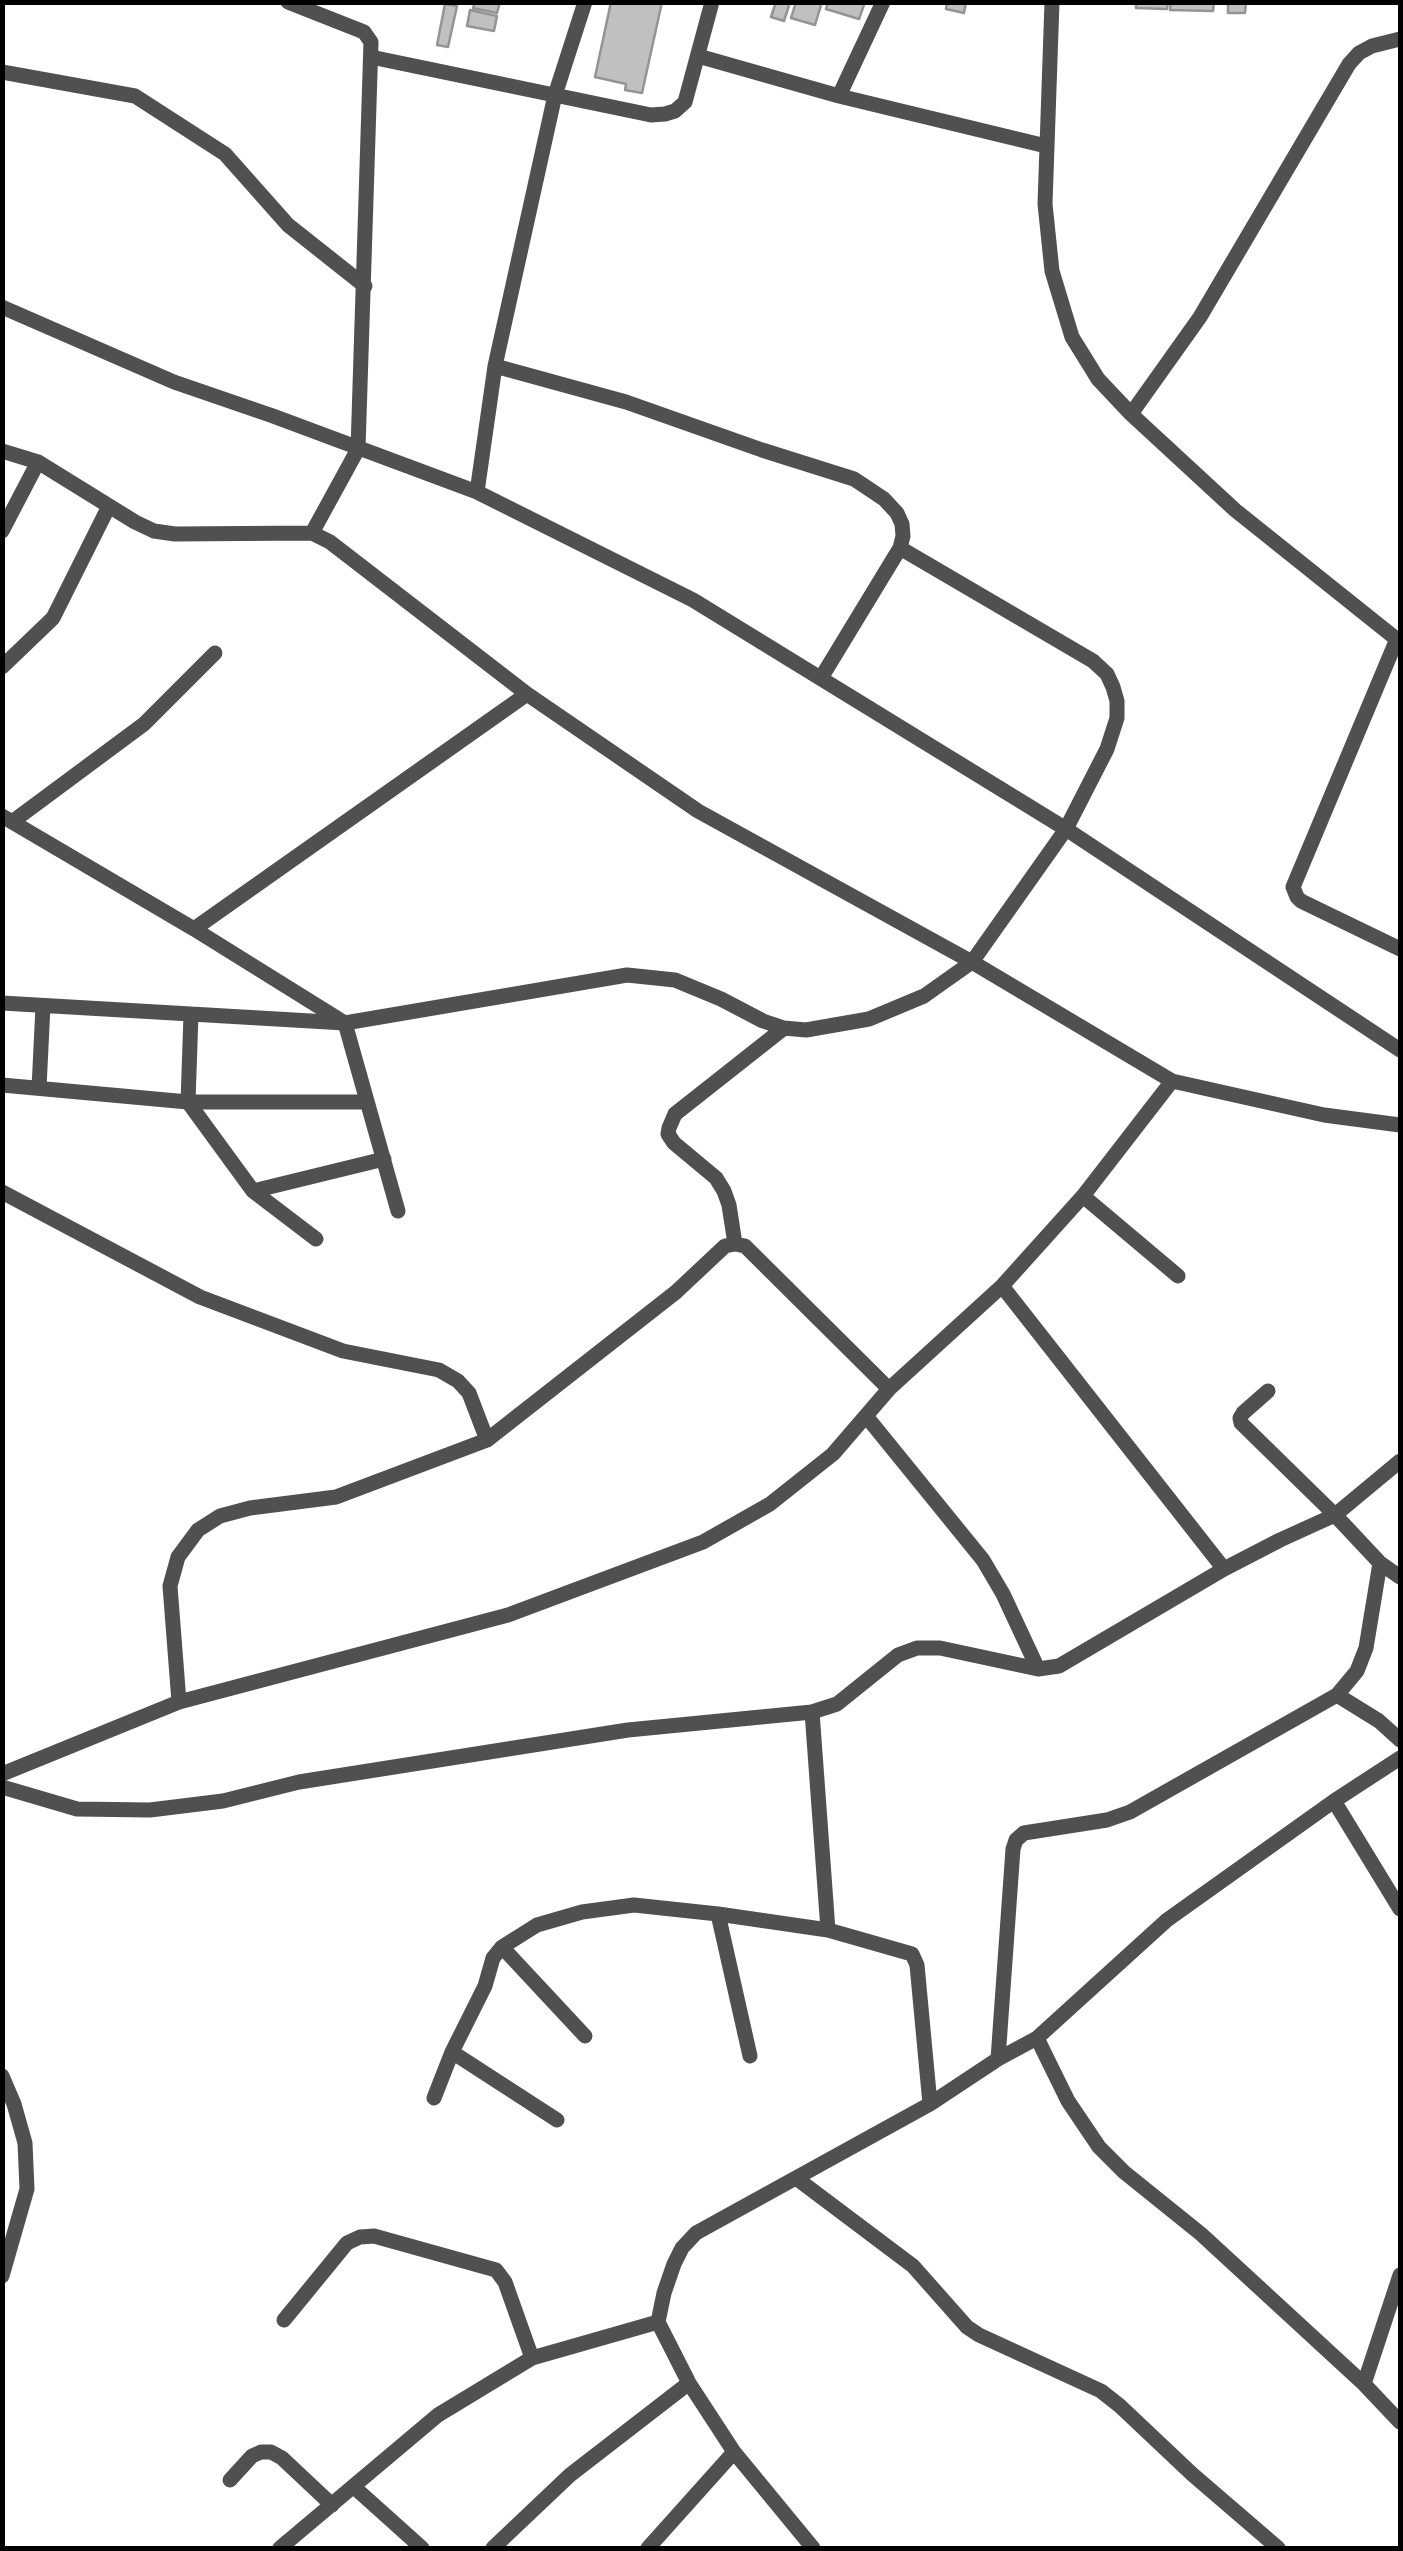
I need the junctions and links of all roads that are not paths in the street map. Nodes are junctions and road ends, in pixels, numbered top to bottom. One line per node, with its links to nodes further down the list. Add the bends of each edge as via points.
1 (288, 2): 8 (street, via 364,32)
2 (585, 2): 10 (street)
3 (712, 2): 7 (street)
4 (883, 2): 11 (street)
5 (1052, 2): 12 (street)
6 (1400, 39): 16 (street, via 1359,52 1349,64 1200,317)
7 (698, 56): 10 (street, via 685,102 665,114); 11 (street)
8 (371, 57): 10 (street); 13 (street)
9 (2, 72): 13 (street, via 135,96 224,154 288,226)
10 (554, 95): 15 (street)
11 (839, 96): 12 (street)
12 (1046, 146): 16 (street, via 1052,271 1072,337)
13 (365, 286): 17 (street)
14 (2, 307): 17 (street, via 174,382)
15 (495, 366): 20 (street); 24 (street, via 854,479 897,513)
16 (1131, 414): 25 (street, via 1235,510)
17 (358, 448): 20 (street); 23 (street)
18 (2, 451): 19 (street)
19 (38, 462): 21 (street); 22 (street)
20 (477, 492): 28 (street, via 692,600)
21 (108, 506): 23 (street, via 154,531 175,534); 27 (street, via 53,618)
22 (2, 530)
23 (312, 533): 29 (street)
24 (900, 548): 28 (street); 31 (street, via 1106,674 1117,718)
25 (1399, 640): 33 (street, via 1293,888 1301,901)
26 (215, 654): 30 (street, via 144,724)
27 (2, 667)
28 (821, 678): 31 (street)
29 (527, 694): 32 (street); 34 (street, via 698,811)
30 (7, 819): 32 (street)
31 (1066, 829): 34 (street); 40 (street)
32 (194, 929): 38 (street)
33 (1400, 949)
34 (972, 962): 39 (street, via 924,996 869,1019); 41 (street)
35 (2, 1004): 36 (street)
36 (43, 1006): 37 (street); 43 (street)
37 (191, 1014): 38 (street); 44 (street)
38 (345, 1023): 39 (street, via 628,975 676,980); 45 (street)
39 (784, 1028): 53 (street, via 676,1114 668,1128 674,1143 724,1191)
40 (1400, 1050)
41 (1172, 1081): 46 (street); 50 (street)
42 (2, 1085): 43 (street)
43 (38, 1088): 44 (street)
44 (188, 1102): 45 (street); 48 (street)
45 (367, 1102): 47 (street)
46 (1400, 1125)
47 (384, 1160): 48 (street); 51 (street)
48 (253, 1191): 52 (street)
49 (2, 1192): 59 (street, via 200,1297 343,1351 458,1380 470,1392)
50 (1083, 1196): 54 (street); 55 (street)
51 (398, 1211)
52 (316, 1240)
53 (734, 1244): 56 (street, via 745,1246); 59 (street)
54 (1178, 1276)
55 (1002, 1286): 56 (street); 63 (street)
56 (889, 1389): 58 (street)
57 (1268, 1390): 61 (street, via 1241,1423)
58 (866, 1416): 65 (street, via 983,1560); 67 (street, via 833,1454 770,1504 703,1542 508,1614)
59 (488, 1440): 67 (street, via 336,1496 250,1508 198,1530 178,1558 170,1586)
60 (1400, 1461): 61 (street)
61 (1335, 1515): 62 (street); 63 (street)
62 (1380, 1563): 64 (street); 66 (street, via 1366,1648)
63 (1224, 1569): 65 (street, via 1059,1666)
64 (1400, 1577)
65 (1038, 1669): 68 (street, via 917,1648 898,1654 837,1704)
66 (1337, 1695): 69 (street); 82 (street, via 1130,1812 1016,1840)
67 (179, 1702): 71 (street)
68 (812, 1712): 72 (street, via 628,1730 150,1810 77,1809); 76 (street)
69 (1400, 1740)
70 (1400, 1758): 73 (street)
71 (2, 1774)
72 (2, 1787)
73 (1334, 1801): 74 (street); 79 (street, via 1167,1920)
74 (1400, 1909)
75 (718, 1914): 76 (street); 77 (street, via 634,1905 582,1912 538,1925); 81 (street)
76 (828, 1930): 85 (street, via 916,1959)
77 (502, 1948): 78 (street); 80 (street)
78 (585, 2036)
79 (1037, 2038): 82 (street); 94 (street, via 1100,2147)
80 (452, 2052): 84 (street); 86 (street)
81 (750, 2056)
82 (998, 2058): 85 (street)
83 (2, 2076): 89 (street, via 26,2143 27,2190)
84 (434, 2098)
85 (930, 2104): 87 (street)
86 (557, 2120)
87 (796, 2178): 91 (street, via 696,2233 674,2264); 105 (street, via 913,2266 979,2335 1101,2391)
88 (1400, 2275): 94 (street)
89 (2, 2276)
90 (284, 2320): 92 (street, via 346,2243 374,2236 496,2270)
91 (658, 2322): 92 (street); 93 (street)
92 (532, 2358): 98 (street, via 438,2415)
93 (689, 2383): 96 (street); 102 (street, via 570,2475)
94 (1364, 2384): 95 (street)
95 (1400, 2422)
96 (734, 2452): 103 (street); 104 (street)
97 (230, 2480): 99 (street, via 252,2456 270,2452)
98 (354, 2487): 99 (street); 101 (street)
99 (332, 2505): 100 (street)
100 (284, 2548)
101 (422, 2548)
102 (494, 2548)
103 (648, 2548)
104 (813, 2548)
105 (1278, 2548)

